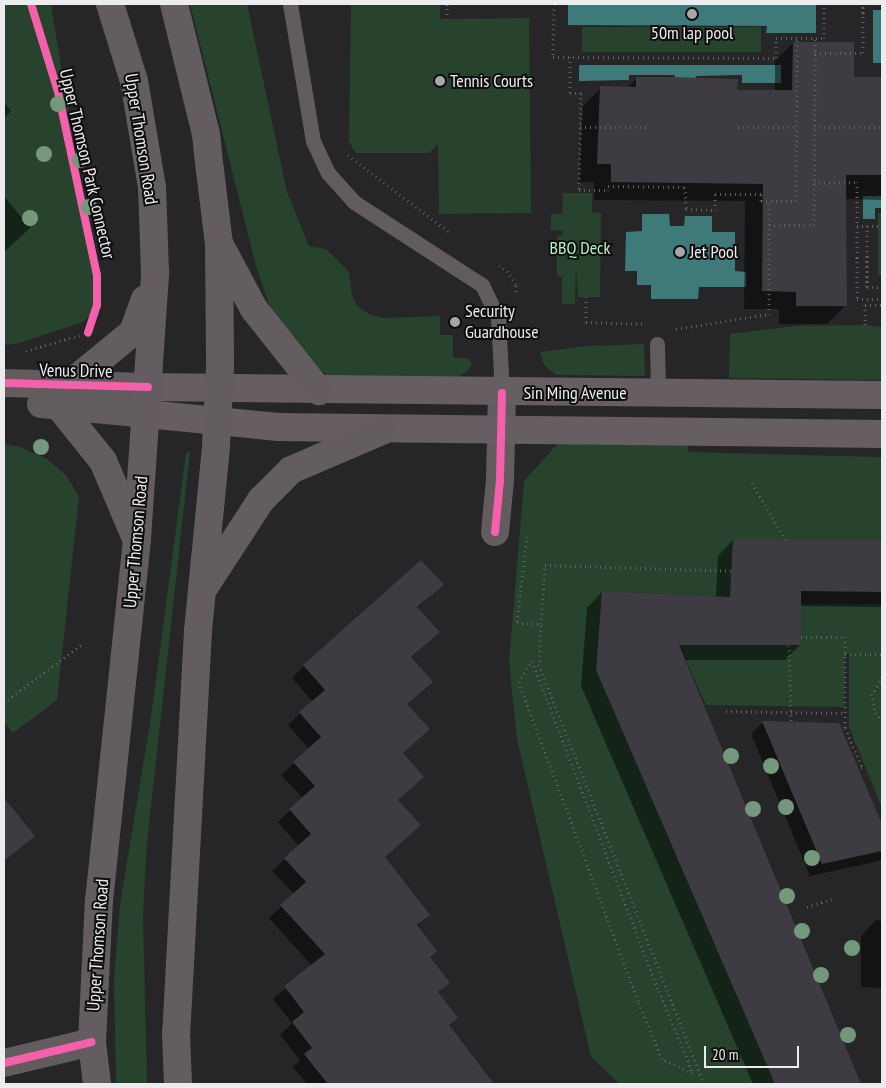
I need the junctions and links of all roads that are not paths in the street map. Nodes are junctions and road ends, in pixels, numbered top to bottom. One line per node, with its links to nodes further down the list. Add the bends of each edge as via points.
1 (110, 4): 5 (main road, Upper Thomson Road, via 138,100 152,187)
2 (174, 4): 4 (main road, via 206,134)
3 (290, 4): 11 (lane, via 313,141 328,174 354,202 482,285 498,318)
4 (219, 244): 9 (main road); 10 (main road, via 254,309)
5 (155, 272): 8 (main road, Upper Thomson Road); 14 (main road, via 133,332)
6 (657, 344): 12 (lane)
7 (4, 383): 14 (street, Venus Drive)
8 (148, 387): 9 (main road, Sin Ming Avenue); 14 (street, Venus Drive); 16 (main road, Upper Thomson Road)
9 (220, 387): 10 (main road, Sin Ming Avenue); 17 (main road)
10 (319, 391): 11 (main road, Sin Ming Avenue)
11 (502, 393): 12 (main road, Sin Ming Avenue); 18 (street)
12 (658, 393): 13 (main road, Sin Ming Avenue)
13 (882, 395)
14 (62, 396): 15 (street, Venus Drive); 16 (street, Venus Drive); 22 (main road, via 103,461)
15 (4, 401)
16 (146, 414): 17 (main road, Venus Drive); 22 (main road, Upper Thomson Road)
17 (217, 419): 19 (main road, Sin Ming Avenue, via 278,427); 23 (main road)
18 (501, 429): 19 (main road, Sin Ming Avenue); 20 (main road, Sin Ming Avenue); 21 (street)
19 (384, 430): 23 (main road, via 291,470 261,500)
20 (882, 434)
21 (495, 532)
22 (137, 539): 24 (main road, Upper Thomson Road, via 99,901)
23 (201, 592): 27 (main road, via 176,1032)
24 (92, 1042): 25 (street); 26 (main road, Upper Thomson Road)
25 (4, 1063)
26 (97, 1084)
27 (178, 1084)

